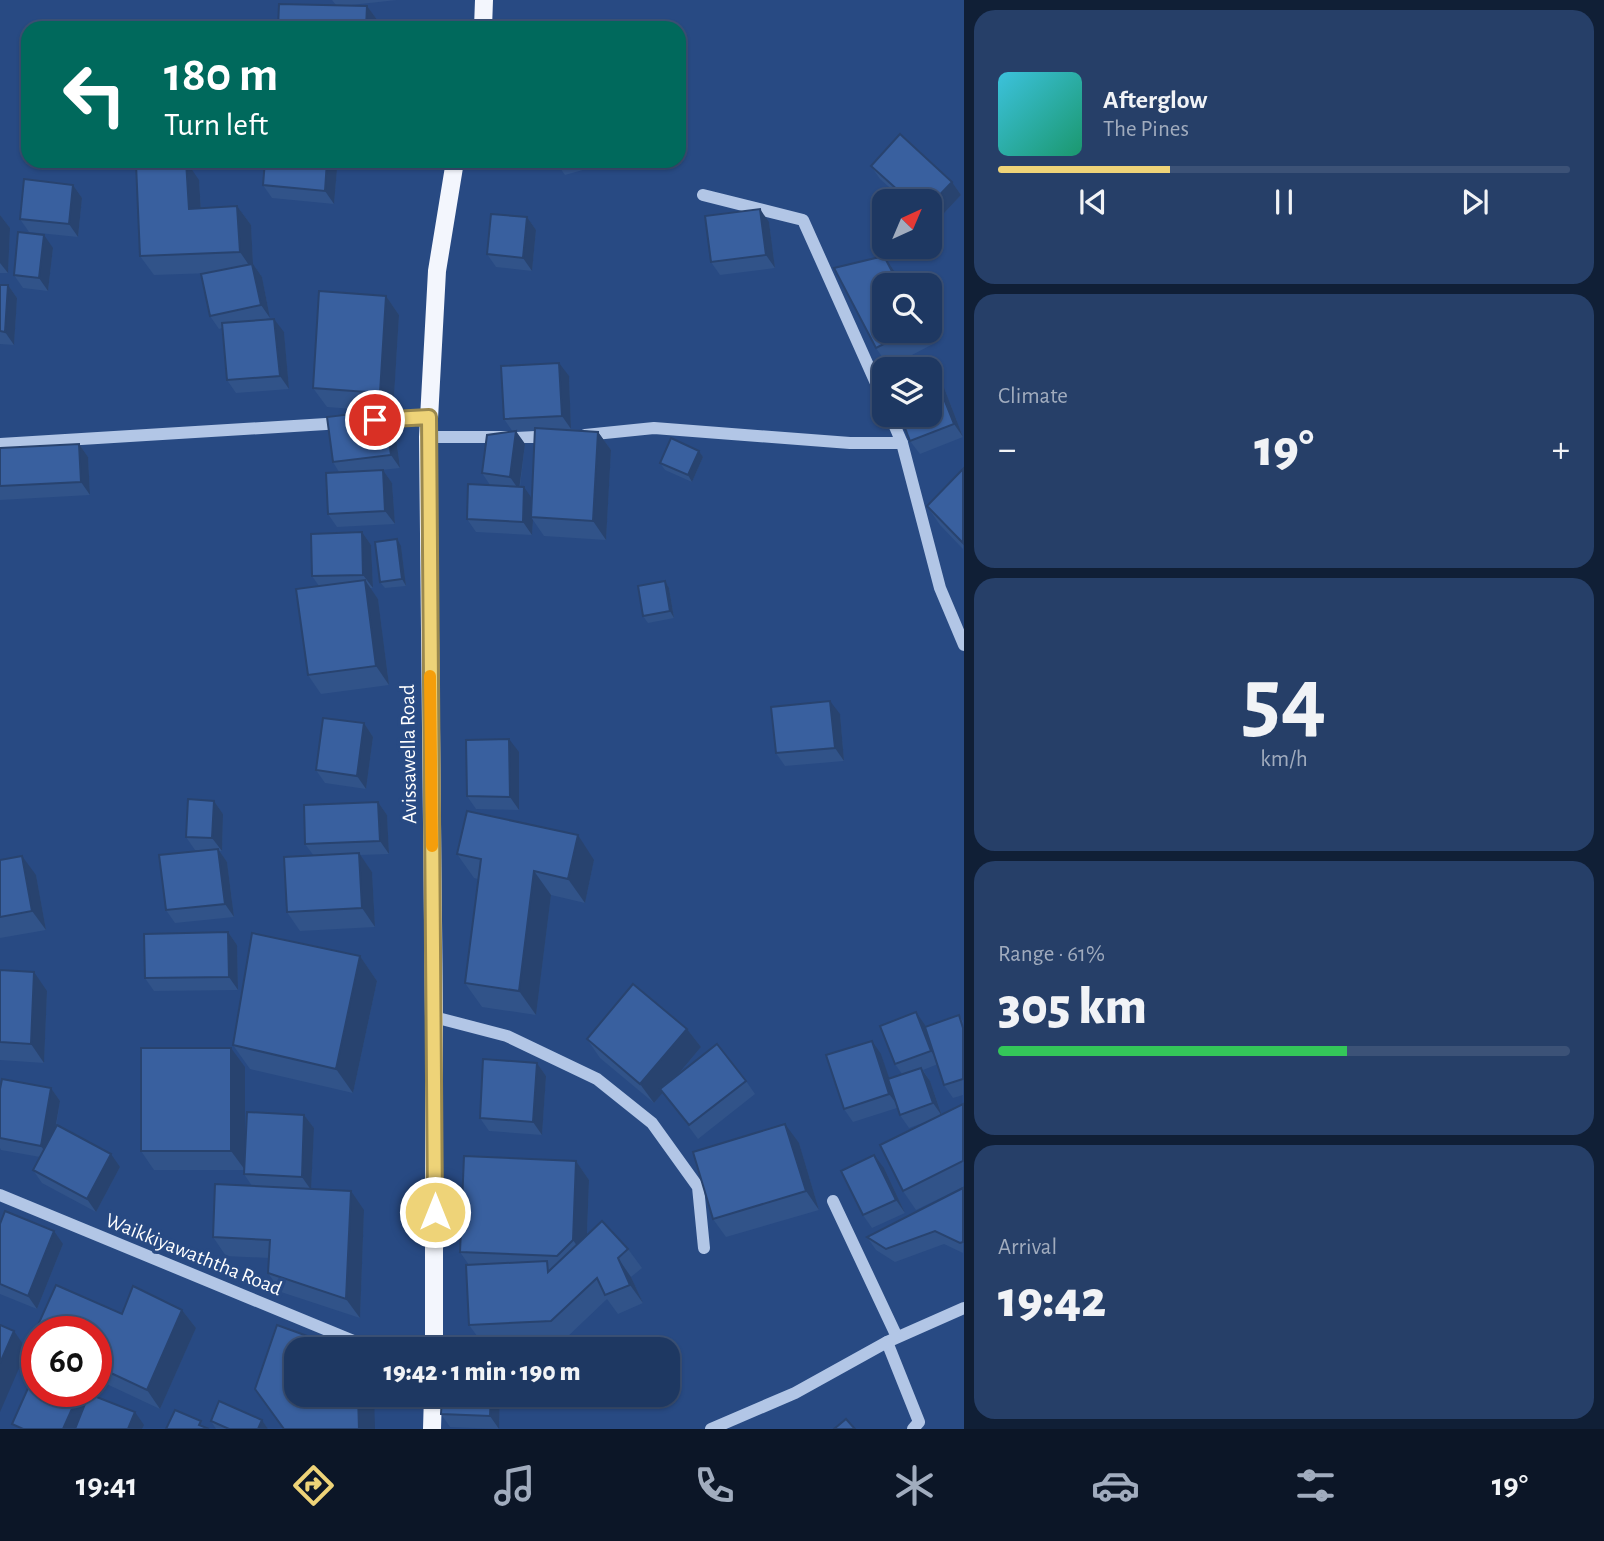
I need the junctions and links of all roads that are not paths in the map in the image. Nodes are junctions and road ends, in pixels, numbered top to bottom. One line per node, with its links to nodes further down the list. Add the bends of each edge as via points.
1 (484, 0): 2 (main road)
2 (483, 21)
3 (454, 168): 6 (main road, Avissawella Road, via 437,271)
4 (703, 195): 5 (street, via 803,220)
5 (872, 374)
6 (429, 417): 8 (main road, Avissawella Road); 10 (street)
7 (895, 427): 9 (street)
8 (428, 437): 9 (street, via 531,439 654,428); 12 (main road, Avissawella Road)
9 (902, 443): 11 (street, via 940,588)
10 (0, 444)
11 (964, 645)
12 (434, 1017): 15 (street, via 507,1036 585,1073 652,1123 698,1187); 18 (main road, Avissawella Road)
13 (0, 1195): 17 (street, Waikkiyawaththa Road)
14 (833, 1201): 19 (street)
15 (704, 1248)
16 (964, 1308): 19 (street)
17 (344, 1337)
18 (434, 1337)
19 (892, 1339): 22 (street, via 795,1393); 23 (street, via 919,1422)
20 (433, 1407): 21 (main road)
21 (432, 1429)
22 (712, 1429)
23 (913, 1429)

